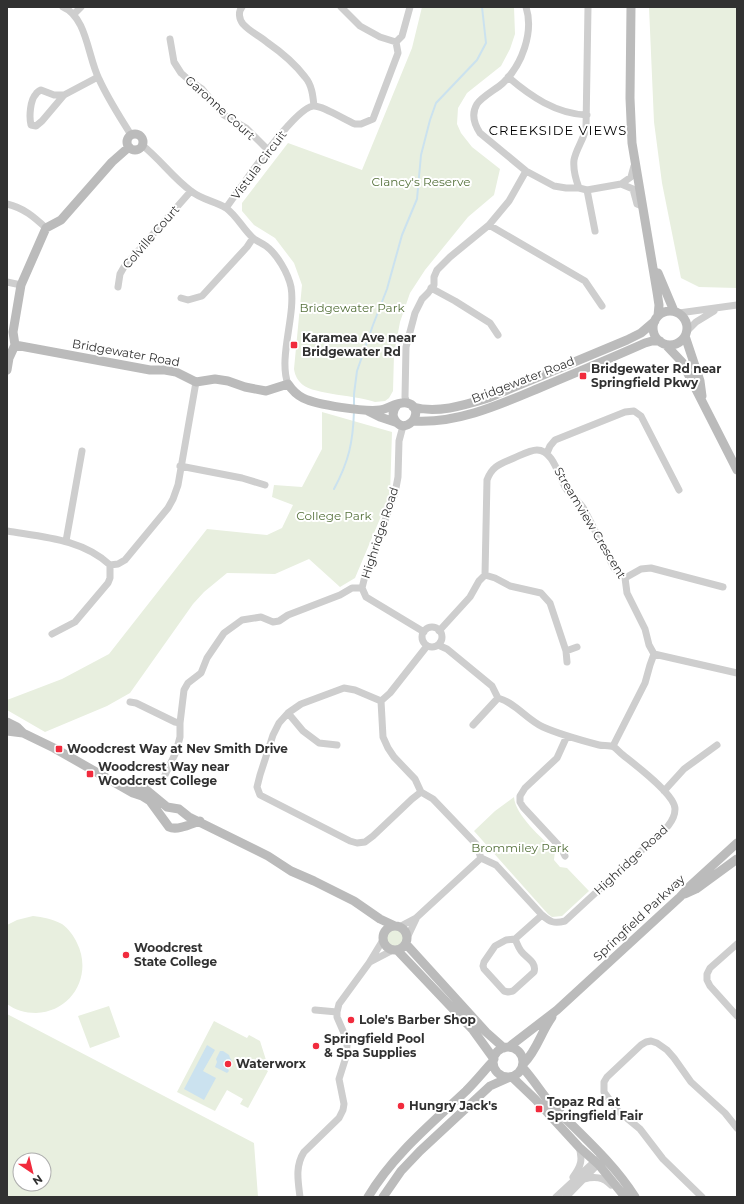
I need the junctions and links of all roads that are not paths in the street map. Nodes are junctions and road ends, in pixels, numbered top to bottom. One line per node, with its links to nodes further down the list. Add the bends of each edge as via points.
1 (62, 7): 9 (street)
2 (81, 7): 9 (street)
3 (242, 7): 15 (street, via 239,17 243,24 268,42 306,77 312,90)
4 (341, 7): 11 (street, via 360,26)
5 (410, 7): 11 (street, via 402,36)
6 (526, 7): 12 (street, via 529,22 524,47)
7 (588, 7): 16 (street)
8 (631, 7): 21 (street, via 630,98)
9 (74, 14): 13 (street, via 85,37)
10 (170, 39): 20 (street, Garonne Court, via 174,62 180,73 202,89 224,115 246,128)
11 (396, 42): 15 (street, via 398,53 373,119 355,124)
12 (508, 77): 16 (street, via 546,105); 22 (street, via 478,103 474,120 480,133)
13 (98, 78): 14 (street); 17 (street)
14 (64, 95): 14 (street, via 42,121 36,126 31,125 32,101 35,94 41,90)
15 (314, 106): 20 (street, Vistula Circuit, via 308,108 286,128)
16 (586, 115): 24 (street, via 585,134 574,160)
17 (131, 136): 18 (street, via 140,137); 19 (street, via 127,142)
18 (142, 145): 19 (street, via 136,150); 26 (street)
19 (129, 148): 31 (street, via 112,162 61,220)
20 (268, 150): 29 (street, Vistula Circuit)
21 (635, 163): 23 (street, via 631,177); 28 (street)
22 (526, 171): 24 (street, via 554,186); 30 (street, via 509,201)
23 (621, 184): 25 (street); 28 (street, via 633,189 637,204)
24 (579, 188): 25 (street)
25 (587, 190): 32 (street)
26 (191, 191): 29 (street); 37 (street, Colville Court, via 124,267)
27 (7, 204): 31 (street, via 21,208)
28 (642, 206): 34 (street)
29 (226, 208): 33 (street)
30 (489, 225): 38 (street, via 437,270); 41 (street, via 585,281)
31 (46, 228): 36 (street)
32 (595, 231)
33 (253, 238): 39 (street, via 202,296 188,300); 51 (street, via 267,246 277,258 291,286 285,371)
34 (649, 247): 43 (street); 44 (street, via 658,292)
35 (7, 282): 36 (street)
36 (21, 285): 48 (street, via 13,332)
37 (118, 287)
38 (431, 288): 46 (street, via 490,323); 52 (street, via 415,313 406,347)
39 (181, 298)
40 (737, 305): 42 (street)
41 (602, 306)
42 (718, 309): 43 (street); 45 (street, via 696,322)
43 (676, 312): 44 (street, via 667,311); 45 (street, via 686,321)
44 (656, 318): 47 (street, via 653,330); 52 (street, Bridgewater Road, via 641,334 488,398 442,408 422,409)
45 (686, 334): 47 (street, via 676,344); 54 (street)
46 (498, 335)
47 (662, 342): 54 (street, via 682,362); 55 (street, Bridgewater Road, via 645,343 504,403 442,420)
48 (15, 345): 49 (street); 50 (street, Bridgewater Road, via 150,370 176,372)
49 (7, 370)
50 (196, 382): 51 (street, via 215,379 266,391); 59 (street)
51 (288, 384): 53 (street, Bridgewater Road, via 303,398)
52 (405, 403): 53 (street, Bridgewater Road); 55 (street, via 416,414); 56 (street, via 393,411 393,418)
53 (367, 411): 56 (street, Bridgewater Road)
54 (708, 414): 60 (street)
55 (413, 421): 56 (street, via 410,424)
56 (399, 424): 69 (street, Highridge Road, via 398,477 395,493 364,576)
57 (82, 451): 64 (street)
58 (547, 453): 62 (street, via 555,440 625,412 634,411 641,416); 66 (street, via 532,451 498,464 490,472 487,480); 67 (street, Streamview Crescent, via 567,490 584,508 614,568)
59 (180, 466): 61 (street); 65 (street, via 174,499 168,508 125,560)
60 (737, 470)
61 (265, 485)
62 (678, 490)
63 (7, 531): 64 (street)
64 (66, 541): 65 (street, via 89,550)
65 (110, 565): 72 (street, via 108,583 81,616)
66 (485, 575): 70 (street, via 470,597); 76 (street, via 510,586 541,593 546,597)
67 (625, 578): 68 (street, via 641,569 651,568); 77 (street, Streamview Crescent, via 627,593)
68 (723, 587)
69 (362, 588): 71 (street, Highridge Road, via 366,597); 85 (street, via 352,588 279,621 273,622 261,616 242,620 230,628 207,658 201,673 188,683 184,690)
70 (439, 630): 71 (street, via 431,628); 73 (street, via 442,638)
71 (424, 632): 74 (street, via 422,639)
72 (52, 634)
73 (438, 645): 74 (street); 80 (street, via 447,649 492,686)
74 (427, 646): 81 (street)
75 (578, 647): 76 (street)
76 (566, 651): 78 (street)
77 (654, 654): 79 (street); 92 (street, via 645,683)
78 (567, 662)
79 (737, 673)
80 (498, 698): 86 (street); 89 (street, via 514,704 537,724)
81 (381, 701): 83 (street, via 356,690 344,688 301,704); 96 (street, via 383,737 394,757 415,779)
82 (130, 702): 85 (street)
83 (288, 713): 91 (street, via 303,731 319,743); 96 (street, via 273,735 260,775 260,795 357,843 365,842 373,836)
84 (7, 722): 88 (street)
85 (180, 723): 93 (street, via 176,752)
86 (473, 725)
87 (7, 731): 88 (street)
88 (23, 733): 94 (street)
89 (567, 736): 92 (street, via 601,746); 103 (street, via 557,758 524,788 520,796 523,807 561,848)
90 (717, 745): 95 (street, via 684,769)
91 (337, 746)
92 (613, 746): 95 (street, Highridge Road)
93 (165, 775)
94 (122, 786): 97 (street, via 135,785 144,788 163,805); 100 (street, via 150,801)
95 (664, 791): 108 (street, Highridge Road, via 675,808 674,818 668,826 565,921 556,924)
96 (421, 792): 104 (street, via 433,799 476,844)
97 (172, 809): 98 (street, via 179,809); 100 (street, via 165,815)
98 (184, 814): 99 (street); 101 (street, via 185,820)
99 (200, 822): 101 (street); 107 (street)
100 (165, 823): 101 (street, via 172,829)
101 (180, 827)
102 (737, 843): 106 (street, Springfield Parkway)
103 (565, 856)
104 (481, 858): 108 (street, Highridge Road, via 496,865); 109 (street)
105 (737, 859): 106 (street, via 696,889)
106 (680, 897): 118 (street, Springfield Parkway)
107 (366, 909): 110 (street, via 385,922); 111 (street)
108 (542, 915): 112 (street)
109 (416, 918): 110 (street); 113 (street)
110 (397, 926): 111 (street, via 387,929); 113 (street, via 405,931)
111 (383, 938): 115 (street, via 386,947); 116 (street)
112 (516, 939): 112 (street, via 506,940 495,946 483,966 504,991 508,992 534,972 535,968 521,951)
113 (406, 941): 115 (street, via 402,948); 121 (street, via 486,1032)
114 (737, 944): 120 (street, via 710,968 707,974 710,986)
115 (395, 950): 116 (street); 122 (street, via 473,1030)
116 (369, 963): 119 (street, via 339,1004)
117 (315, 1010): 119 (street)
118 (557, 1010): 121 (street, Springfield Parkway); 123 (street, Springfield Parkway)
119 (337, 1012): 131 (street, via 347,1040 345,1060 339,1079 343,1110 339,1118 300,1158)
120 (737, 1016)
121 (507, 1048): 122 (street, via 496,1054); 123 (street, via 514,1048 521,1054)
122 (493, 1060): 124 (street, via 496,1072 503,1077); 132 (street, via 471,1086 403,1150)
123 (523, 1065): 124 (street, via 517,1075); 127 (street, via 549,1102)
124 (510, 1077): 126 (street, via 535,1099); 133 (street, via 490,1086 420,1151 401,1171)
125 (737, 1128): 137 (street, via 721,1109 691,1082 674,1058 657,1043 646,1042 641,1045 604,1082 604,1092 617,1110 640,1129 663,1159)
126 (579, 1147): 127 (street); 129 (street, via 582,1158)
127 (599, 1161): 128 (street); 129 (street); 135 (street); 136 (street, via 620,1175)
128 (583, 1180): 130 (street); 135 (street, via 594,1177 605,1180)
129 (568, 1186): 134 (street)
130 (567, 1196)
131 (300, 1197)
132 (368, 1197)
133 (383, 1197)
134 (556, 1197)
135 (625, 1197)
136 (635, 1197)
137 (702, 1197)

